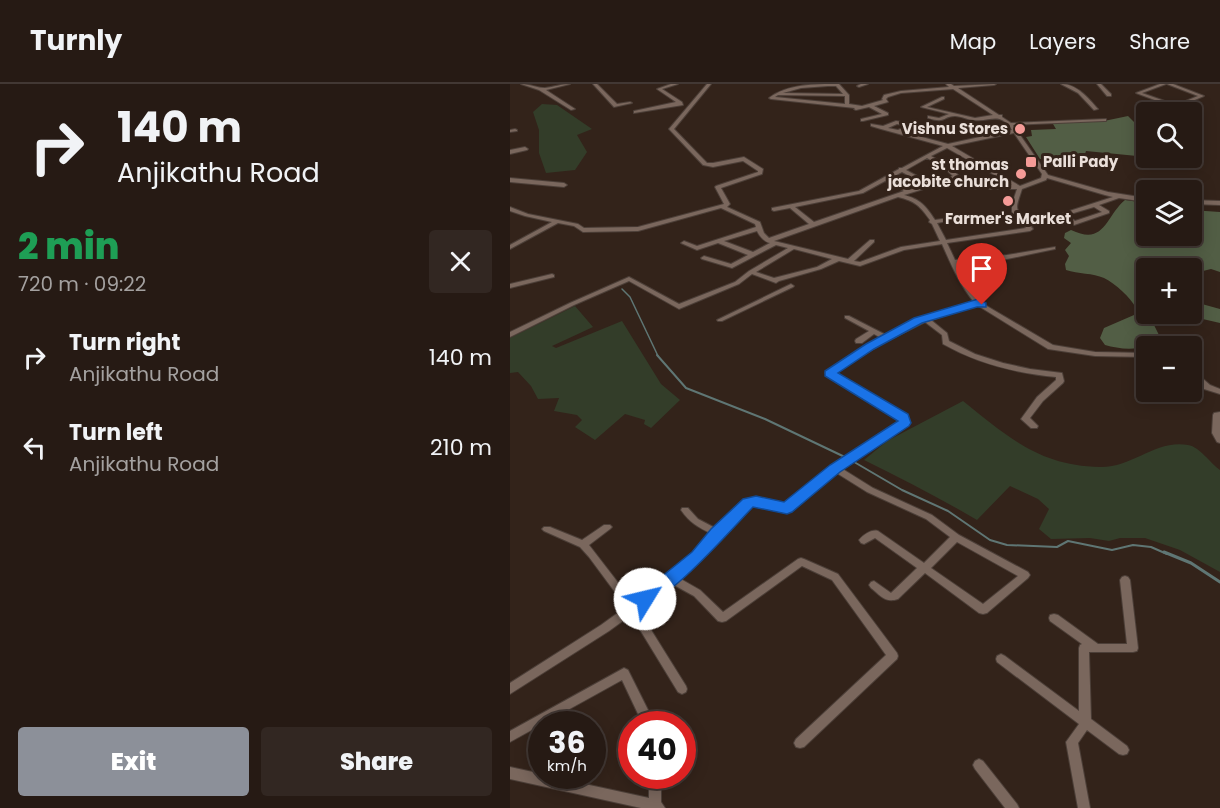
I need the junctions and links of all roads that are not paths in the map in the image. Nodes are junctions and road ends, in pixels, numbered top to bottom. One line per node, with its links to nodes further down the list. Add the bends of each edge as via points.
1 (523, 84): 18 (street)
2 (568, 84): 18 (street)
3 (595, 84): 24 (street, via 616,106)
4 (676, 84): 25 (street, via 659,89)
5 (709, 84): 29 (street)
6 (866, 84): 16 (street)
7 (900, 84): 19 (street)
8 (994, 84): 15 (street)
9 (1063, 84): 31 (street, via 1080,92)
10 (1099, 84): 21 (street)
11 (1164, 84): 17 (street, via 1138,93 1176,107 1202,96)
12 (1169, 84): 17 (street)
13 (836, 85): 20 (street, via 798,85); 22 (street)
14 (951, 85): 15 (street); 19 (street); 35 (street)
15 (987, 85)
16 (859, 86)
17 (1184, 86)
18 (542, 90): 30 (street)
19 (911, 91): 26 (street, via 886,96 886,101)
20 (775, 94): 22 (street); 27 (street, via 771,99)
21 (1109, 94)
22 (847, 95): 27 (street)
23 (942, 98): 34 (street, via 922,107)
24 (630, 103)
25 (680, 103): 29 (street); 33 (street)
26 (869, 105): 28 (street); 38 (street, via 886,114)
27 (847, 106): 28 (street)
28 (861, 107): 32 (street)
29 (690, 108): 66 (street, via 671,129 705,164 744,159 761,172 718,187 727,204)
30 (573, 109)
31 (1096, 109)
32 (853, 110)
33 (636, 112)
34 (952, 115): 36 (street, via 939,120); 37 (street)
35 (1000, 116): 37 (street); 40 (street)
36 (930, 117)
37 (962, 117): 42 (street)
38 (863, 120)
39 (1104, 120): 40 (street)
40 (1010, 124): 44 (street)
41 (873, 125): 43 (street)
42 (940, 125)
43 (883, 128): 45 (street); 45 (street, via 898,122 912,125)
44 (1016, 131): 46 (street); 51 (street)
45 (899, 132): 46 (street)
46 (946, 146): 49 (street); 57 (street)
47 (525, 149): 48 (street)
48 (510, 152)
49 (926, 156): 50 (street); 52 (street)
50 (901, 169): 53 (street); 55 (street)
51 (1046, 176): 57 (street); 60 (street)
52 (957, 177): 55 (street); 57 (street, via 976,187)
53 (885, 178): 58 (street); 65 (street, via 861,192)
54 (510, 180): 56 (street)
55 (928, 184): 58 (street)
56 (564, 185)
57 (1020, 188): 74 (street, via 1012,208)
58 (907, 191): 59 (street)
59 (898, 195): 72 (street, via 917,201); 73 (street)
60 (1121, 196): 61 (street); 64 (street)
61 (1136, 198)
62 (1202, 202): 63 (street)
63 (1220, 203)
64 (1095, 205): 69 (street); 69 (street, via 1107,212 1074,222)
65 (791, 206): 68 (street); 73 (street)
66 (723, 207): 71 (street, via 638,229 583,230); 75 (street, via 758,223)
67 (510, 209): 71 (street)
68 (774, 209)
69 (1063, 215): 74 (street)
70 (962, 217): 72 (street)
71 (556, 222): 81 (street)
72 (932, 222): 79 (street)
73 (814, 225): 77 (street)
74 (1028, 226): 79 (street, via 1030,229)
75 (759, 228): 76 (street); 77 (street, via 761,234)
76 (717, 241): 80 (street, via 697,248); 84 (street)
77 (773, 241): 82 (street); 84 (street)
78 (872, 241): 87 (street)
79 (943, 242): 87 (street, via 903,248 860,264); 88 (street)
80 (684, 243)
81 (510, 247)
82 (793, 247): 86 (street); 89 (street)
83 (1053, 248): 88 (street)
84 (751, 254): 85 (street, via 732,266)
85 (704, 258)
86 (839, 258): 87 (street); 91 (street, via 819,268)
87 (851, 260)
88 (952, 262): 93 (street, via 966,291)
89 (751, 272): 91 (street); 98 (street, via 737,283 679,308 629,279)
90 (552, 276): 92 (street)
91 (774, 280): 96 (street, via 792,286)
92 (510, 286)
93 (978, 303): 95 (street); 101 (street, via 1051,347)
94 (847, 316): 97 (street)
95 (924, 318): 99 (street); 105 (street, via 945,334 946,342 964,351 1022,371 1059,375 1060,381 1025,419)
96 (720, 320)
97 (874, 331): 99 (street); 100 (street)
98 (510, 335)
99 (886, 338): 107 (street, via 829,374 905,421)
100 (859, 341)
101 (1136, 355)
102 (1202, 383): 103 (street)
103 (1220, 392)
104 (1220, 415): 106 (street, via 1216,415)
105 (1034, 426)
106 (1220, 440)
107 (835, 468): 111 (street, via 787,508 756,501 748,503); 112 (street, via 870,490 929,517)
108 (685, 510): 111 (street, via 695,521)
109 (607, 527): 114 (street)
110 (547, 530): 114 (street)
111 (717, 533): 116 (street, via 698,557)
112 (956, 537): 115 (street); 115 (street, via 1025,575 982,610)
113 (864, 540): 115 (street, via 875,532)
114 (583, 544): 119 (street)
115 (925, 568): 118 (street, via 892,597)
116 (672, 579): 119 (street); 128 (street, via 697,593 722,618 801,562 835,577 892,656)
117 (1125, 580): 121 (street, via 1132,648)
118 (874, 585)
119 (632, 608): 123 (street); 124 (street)
120 (1054, 618): 121 (street)
121 (1097, 648): 126 (street, via 1084,648)
122 (1001, 659): 126 (street)
123 (510, 689)
124 (681, 689)
125 (643, 711): 127 (street, via 624,673)
126 (1085, 724): 129 (street); 135 (street, via 1072,742)
127 (510, 737)
128 (800, 743)
129 (1123, 750)
130 (979, 765): 134 (street)
131 (510, 774): 133 (street)
132 (656, 789): 133 (street)
133 (657, 807)
134 (1013, 808)
135 (1084, 808)

